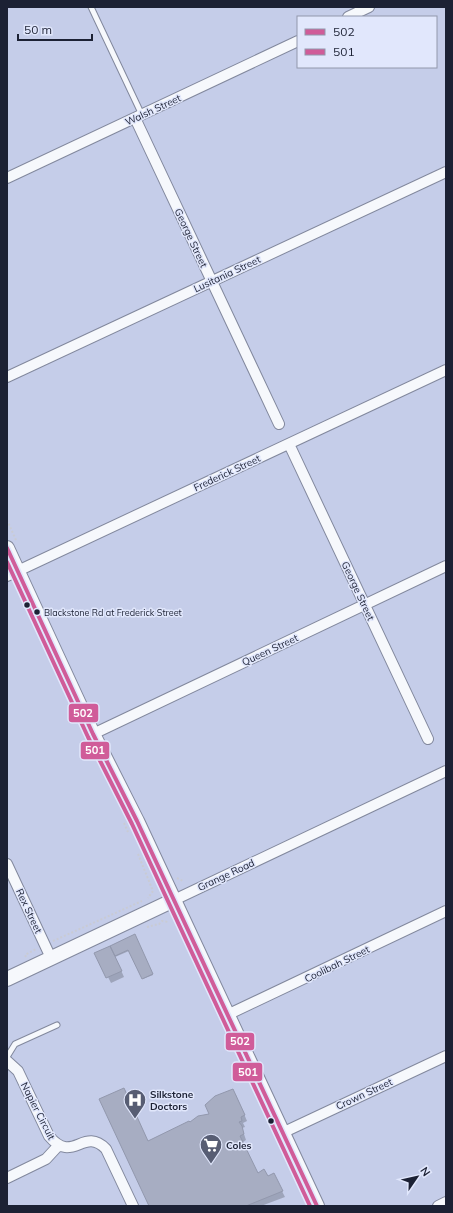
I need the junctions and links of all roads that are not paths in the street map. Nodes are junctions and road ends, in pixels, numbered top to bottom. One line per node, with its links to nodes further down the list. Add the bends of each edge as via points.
1 (91, 7): 5 (lane)
2 (369, 7): 3 (street)
3 (350, 16)
4 (297, 41): 5 (street, Walsh Street)
5 (138, 117): 7 (street, Walsh Street); 8 (street, George Street)
6 (446, 172): 8 (street, Lusitania Street)
7 (7, 178)
8 (212, 281): 10 (street, Lusitania Street); 11 (street, George Street)
9 (446, 370): 12 (street, Frederick Street)
10 (7, 376)
11 (279, 424)
12 (288, 444): 15 (street, Frederick Street); 16 (street, George Street)
13 (7, 548): 15 (main road)
14 (446, 566): 16 (street, Queen Street)
15 (12, 574): 17 (main road)
16 (364, 604): 17 (street, Queen Street); 18 (street, George Street)
17 (93, 734): 21 (main road)
18 (428, 739)
19 (446, 771): 21 (street, Grange Road)
20 (7, 864): 23 (street, Rex Street)
21 (174, 900): 23 (main road, Grange Road); 25 (main road)
22 (446, 911): 25 (street, Coolibah Street)
23 (51, 958): 24 (main road, Grange Road)
24 (7, 979)
25 (227, 1016): 30 (main road)
26 (57, 1025): 28 (lane, via 14,1044)
27 (446, 1056): 30 (street, Crown Street)
28 (7, 1057)
29 (7, 1061): 31 (street, Napier Circuit, via 18,1071 49,1136)
30 (282, 1133): 35 (main road)
31 (58, 1146): 32 (street, via 46,1159); 34 (street, Napier Circuit, via 73,1147 91,1141 102,1145)
32 (7, 1178)
33 (446, 1202): 36 (street)
34 (133, 1206)
35 (317, 1206)
36 (438, 1206)

